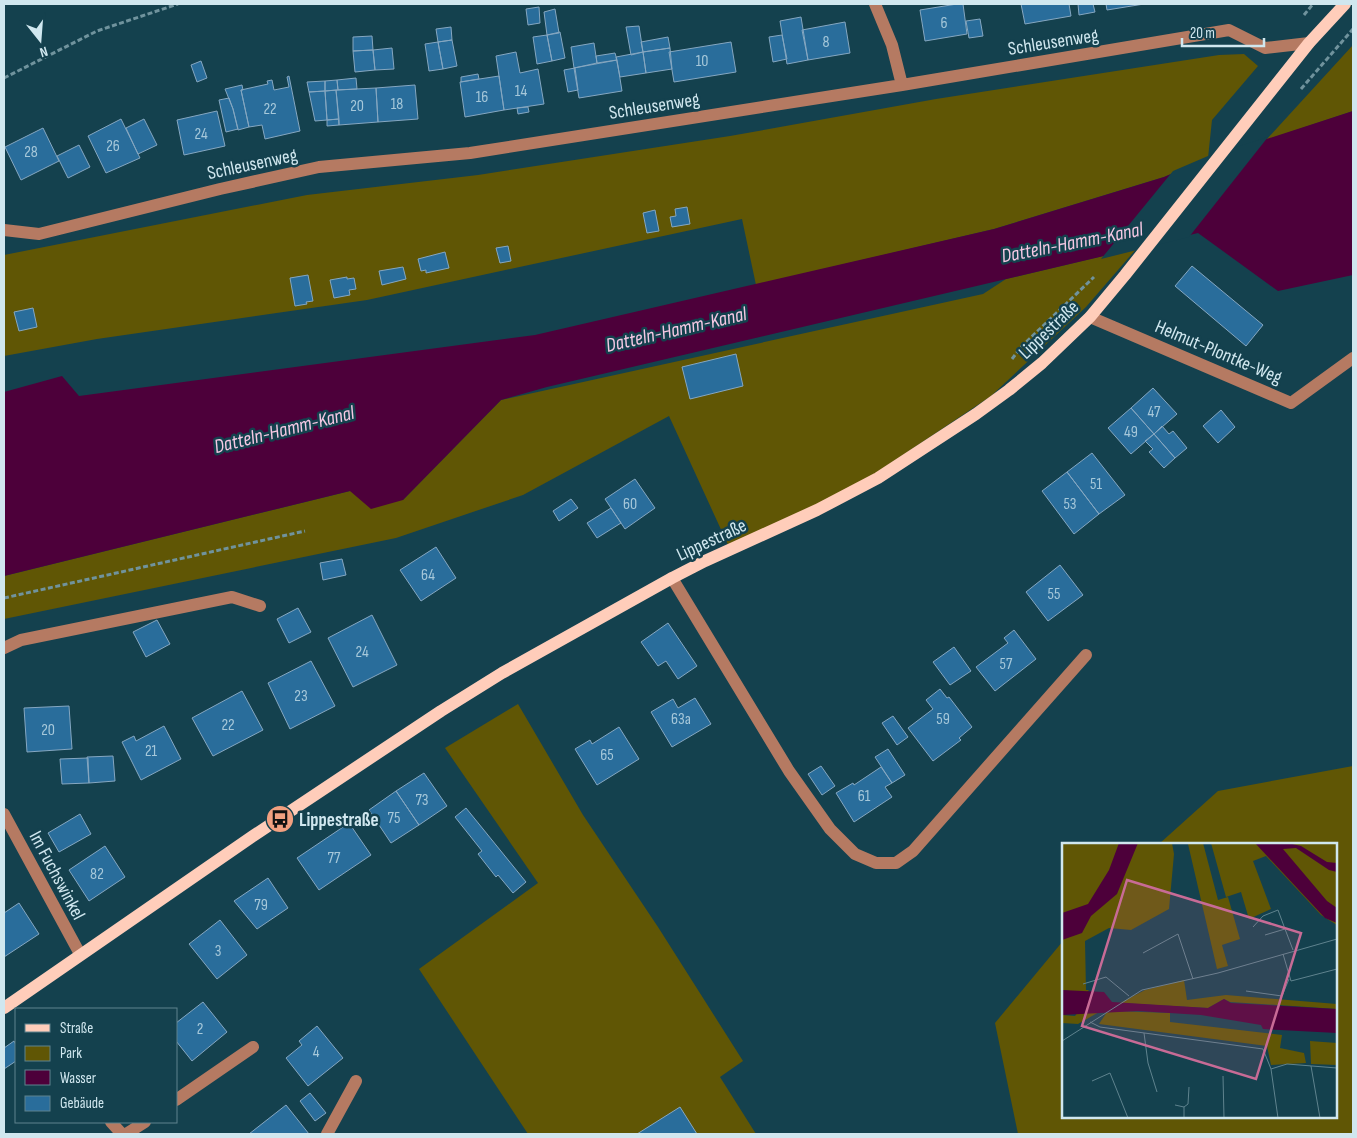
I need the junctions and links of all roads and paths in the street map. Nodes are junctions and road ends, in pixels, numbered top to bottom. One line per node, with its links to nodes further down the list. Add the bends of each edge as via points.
1 (178, 4): 6 (path, via 97,31)
2 (875, 4): 7 (street, via 892,45)
3 (1344, 4): 5 (main road, Lippestraße)
4 (1353, 29): 8 (path)
5 (1309, 42): 7 (street, Schleusenweg, via 1265,48 1229,30); 10 (main road, Lippestraße)
6 (4, 78)
7 (902, 85): 9 (street, Schleusenweg, via 470,153 319,168 39,234)
8 (1296, 96)
9 (4, 230)
10 (1090, 317): 11 (street, Helmut-Plontke-Weg, via 1291,403); 13 (main road, Lippestraße, via 1009,390 878,478)
11 (1353, 358)
12 (305, 531): 14 (path)
13 (672, 578): 17 (street, via 790,771 830,830 856,854 876,863 896,863 913,851); 19 (main road, Lippestraße, via 441,711)
14 (4, 598)
15 (260, 606): 16 (street, via 232,597 21,640)
16 (4, 648)
17 (1086, 655)
18 (4, 814): 19 (street, Im Fuchswinkel)
19 (80, 954): 20 (main road, Lippestraße)
20 (18, 1005): 21 (main road, Lippestraße)
21 (4, 1008)
22 (253, 1047): 24 (street)
23 (356, 1081): 28 (street)
24 (178, 1099)
25 (112, 1123): 27 (street)
26 (143, 1123): 27 (street)
27 (124, 1134)
28 (328, 1134)

